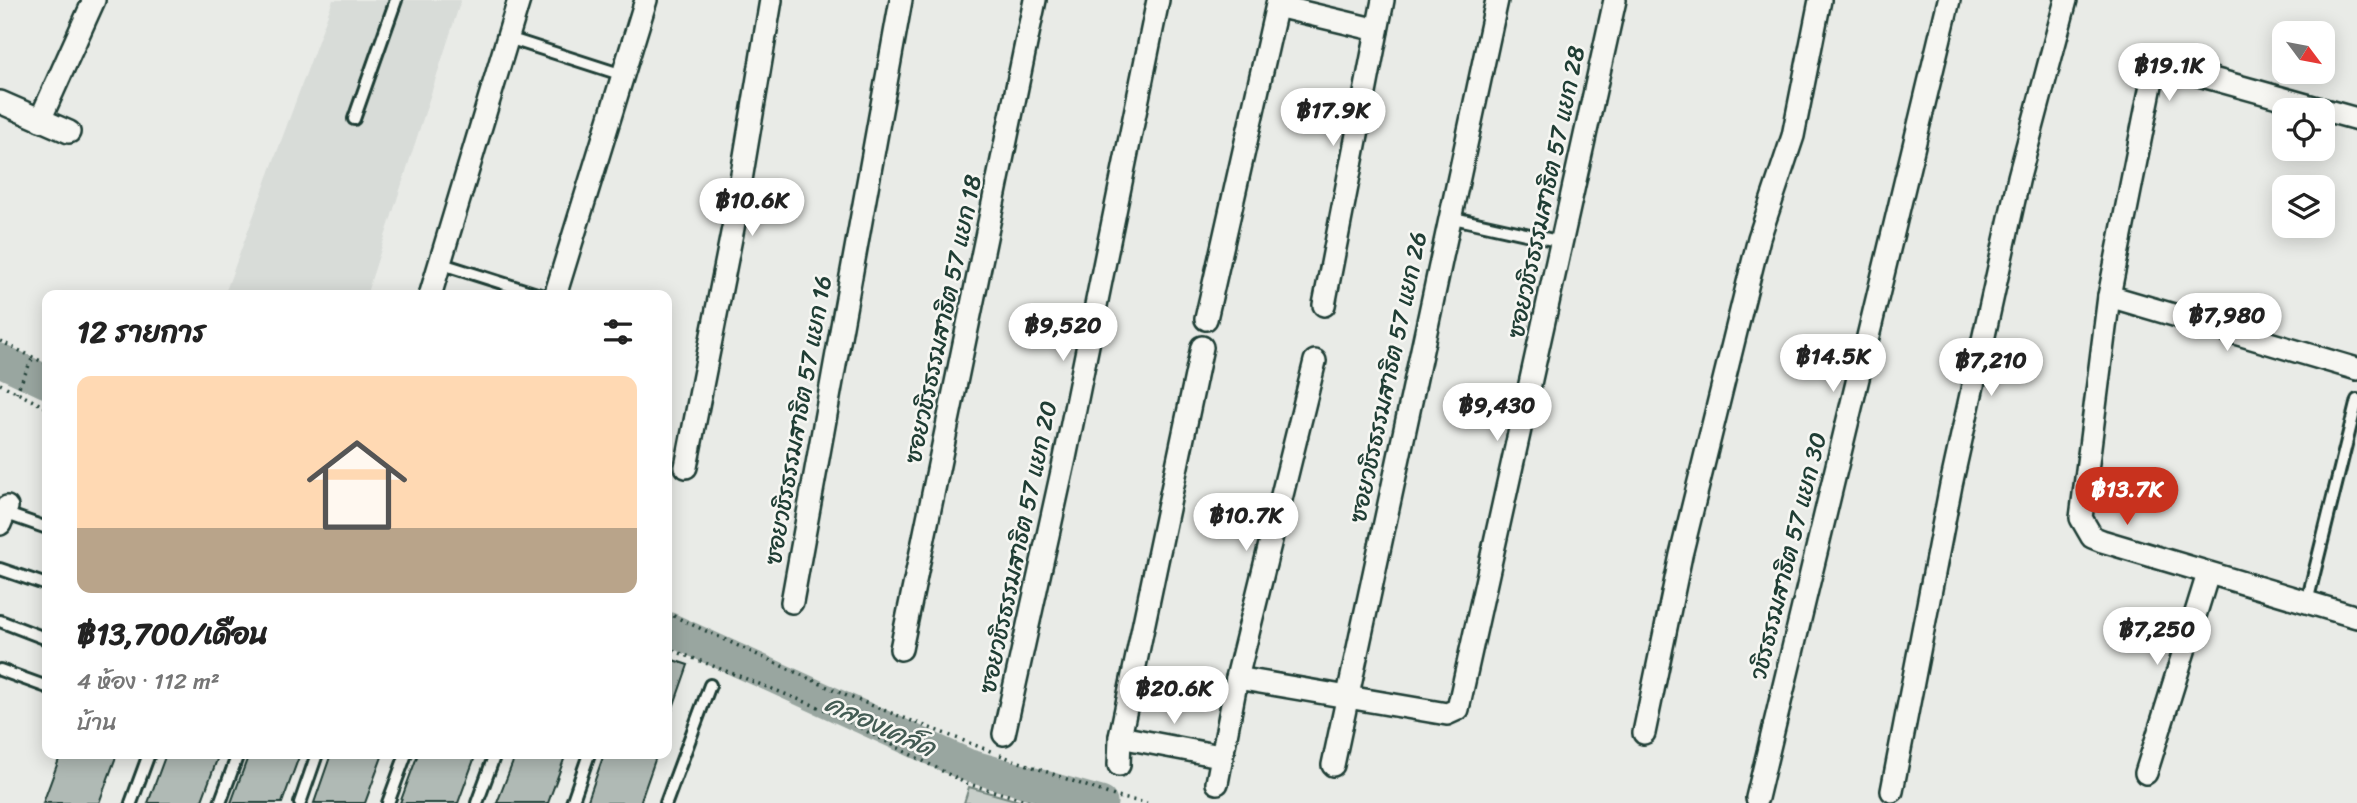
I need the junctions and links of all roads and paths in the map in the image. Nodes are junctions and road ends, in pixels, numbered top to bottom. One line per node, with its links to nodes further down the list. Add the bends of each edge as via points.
1 (94, 0): 22 (street)
2 (396, 0): 20 (lane)
3 (519, 0): 17 (street)
4 (646, 0): 18 (street)
5 (771, 0): 43 (street, via 733,228)
6 (901, 0): 49 (street, ซอยวชิรธรรมสาธิต 57 แยก 16)
7 (1035, 0): 55 (street, ซอยวชิรธรรมสาธิต 57 แยก 18)
8 (1158, 0): 63 (street, ซอยวชิรธรรมสาธิต 57 แยก 20)
9 (1383, 0): 16 (street)
10 (1497, 0): 24 (street, ซอยวชิรธรรมสาธิต 57 แยก 26)
11 (1615, 0): 25 (street, ซอยวชิรธรรมสาธิต 57 แยก 28)
12 (1820, 0): 62 (street, via 1793,136 1756,251 1681,555)
13 (1949, 0): 77 (street, วชิรธรรมสาธิต 57 แยก 30)
14 (2066, 0): 76 (street, via 2004,244)
15 (1278, 3): 16 (street); 32 (street)
16 (1377, 30): 31 (street)
17 (508, 38): 18 (lane); 26 (street)
18 (623, 75): 29 (street)
19 (0, 103): 22 (street)
20 (354, 119)
21 (2357, 119): 30 (street, via 2177,69 2161,70 2152,80)
22 (40, 120): 23 (street)
23 (69, 132)
24 (1449, 217): 25 (lane); 61 (street, ซอยวชิรธรรมสาธิต 57 แยก 26)
25 (1563, 242): 61 (street, ซอยวชิรธรรมสาธิต 57 แยก 28, via 1461,704 1447,714)
26 (439, 263): 27 (street); 28 (lane)
27 (432, 290)
28 (524, 290)
29 (557, 290)
30 (2109, 296): 38 (street); 47 (street, via 2081,518 2084,528 2102,541)
31 (1324, 305)
32 (1206, 319)
33 (0, 341): 35 (path)
34 (1202, 347): 64 (street)
35 (33, 357): 37 (path); 40 (path)
36 (1315, 360): 58 (street)
37 (42, 362)
38 (2357, 369)
39 (0, 384): 40 (path)
40 (16, 393): 42 (path)
41 (2357, 400): 50 (lane)
42 (42, 406)
43 (685, 467)
44 (3, 516): 45 (lane)
45 (42, 527)
46 (0, 569): 48 (lane)
47 (2208, 574): 50 (street); 74 (street)
48 (42, 583)
49 (792, 602)
50 (2307, 602): 52 (street)
51 (672, 615): 86 (path, via 848,696 1027,765)
52 (2357, 617)
53 (0, 621): 54 (lane)
54 (42, 637)
55 (901, 649)
56 (672, 650): 85 (path, via 826,710 965,783)
57 (0, 670): 59 (lane)
58 (1237, 678): 61 (street, ซอยวชิรธรรมสาธิต 57 แยก 28); 65 (street)
59 (42, 685)
60 (710, 685): 84 (lane)
61 (1348, 696): 73 (street, ซอยวชิรธรรมสาธิต 57 แยก 26)
62 (1644, 733)
63 (1004, 734)
64 (1120, 737): 65 (street); 72 (street)
65 (1220, 756): 75 (street)
66 (147, 759): 78 (lane)
67 (236, 759): 79 (lane)
68 (315, 759): 80 (lane)
69 (404, 759): 81 (lane)
70 (493, 759): 82 (lane)
71 (587, 759): 83 (lane)
72 (1119, 765)
73 (1333, 765)
74 (2146, 773)
75 (1217, 783)
76 (1892, 790)
77 (1757, 798)
78 (131, 803)
79 (220, 803)
80 (300, 803)
81 (388, 803)
82 (477, 803)
83 (572, 803)
84 (666, 803)
85 (1036, 803)
86 (1147, 803)

